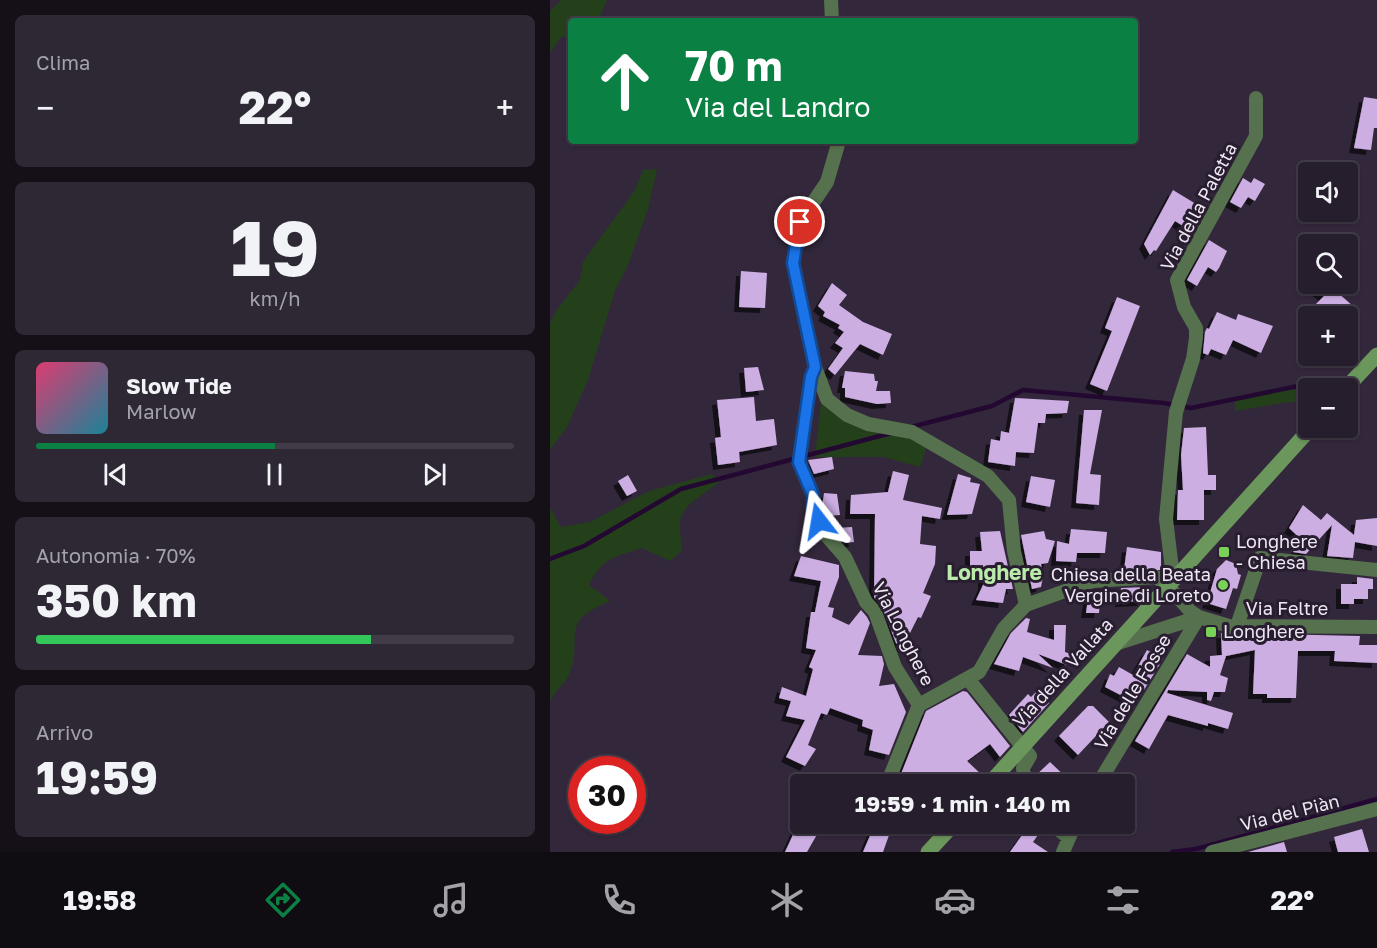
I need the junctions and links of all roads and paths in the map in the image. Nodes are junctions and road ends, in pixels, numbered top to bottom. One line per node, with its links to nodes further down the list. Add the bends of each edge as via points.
1 (831, 0): 2 (street)
2 (832, 18)
3 (1256, 98): 10 (street, Via della Paletta, via 1256,136 1177,280 1184,307 1196,328 1196,338 1176,412 1166,519)
4 (838, 144): 6 (street, via 827,182 800,222 793,263)
5 (1376, 355): 7 (main road)
6 (815, 367): 11 (street, via 827,399 847,415 868,424 912,432 988,476 1009,500 1014,551); 17 (street, Via Longhere, via 799,462 813,495 813,509 875,612 895,667)
7 (1355, 378)
8 (1302, 438): 10 (main road, Via della Vallata)
9 (1376, 570): 13 (street, via 1260,558)
10 (1173, 580): 11 (street, Via Longhere, via 1156,577 1093,581); 12 (street, Via Feltre, via 1179,601); 15 (main road, Via della Vallata)
11 (1026, 605): 16 (street, Via Longhere, via 1004,628 979,672)
12 (1199, 617): 13 (street, Via Feltre); 15 (street); 22 (street, Via delle Fosse)
13 (1237, 626): 14 (street, Via Feltre)
14 (1376, 627)
15 (1118, 643): 18 (main road, Via della Vallata)
16 (968, 679): 17 (street, Via Longhere); 18 (street)
17 (919, 705): 19 (street)
18 (1022, 747): 20 (main road, Via della Vallata); 21 (street, via 1030,756)
19 (891, 774)
20 (998, 774)
21 (1024, 774)
22 (1104, 774)
23 (1376, 809): 30 (street, Via del Piàn)
24 (945, 834): 28 (main road)
25 (1064, 834): 27 (street)
26 (1070, 834): 27 (street)
27 (1068, 837): 29 (street)
28 (928, 852)
29 (1063, 852)
30 (1212, 852)

